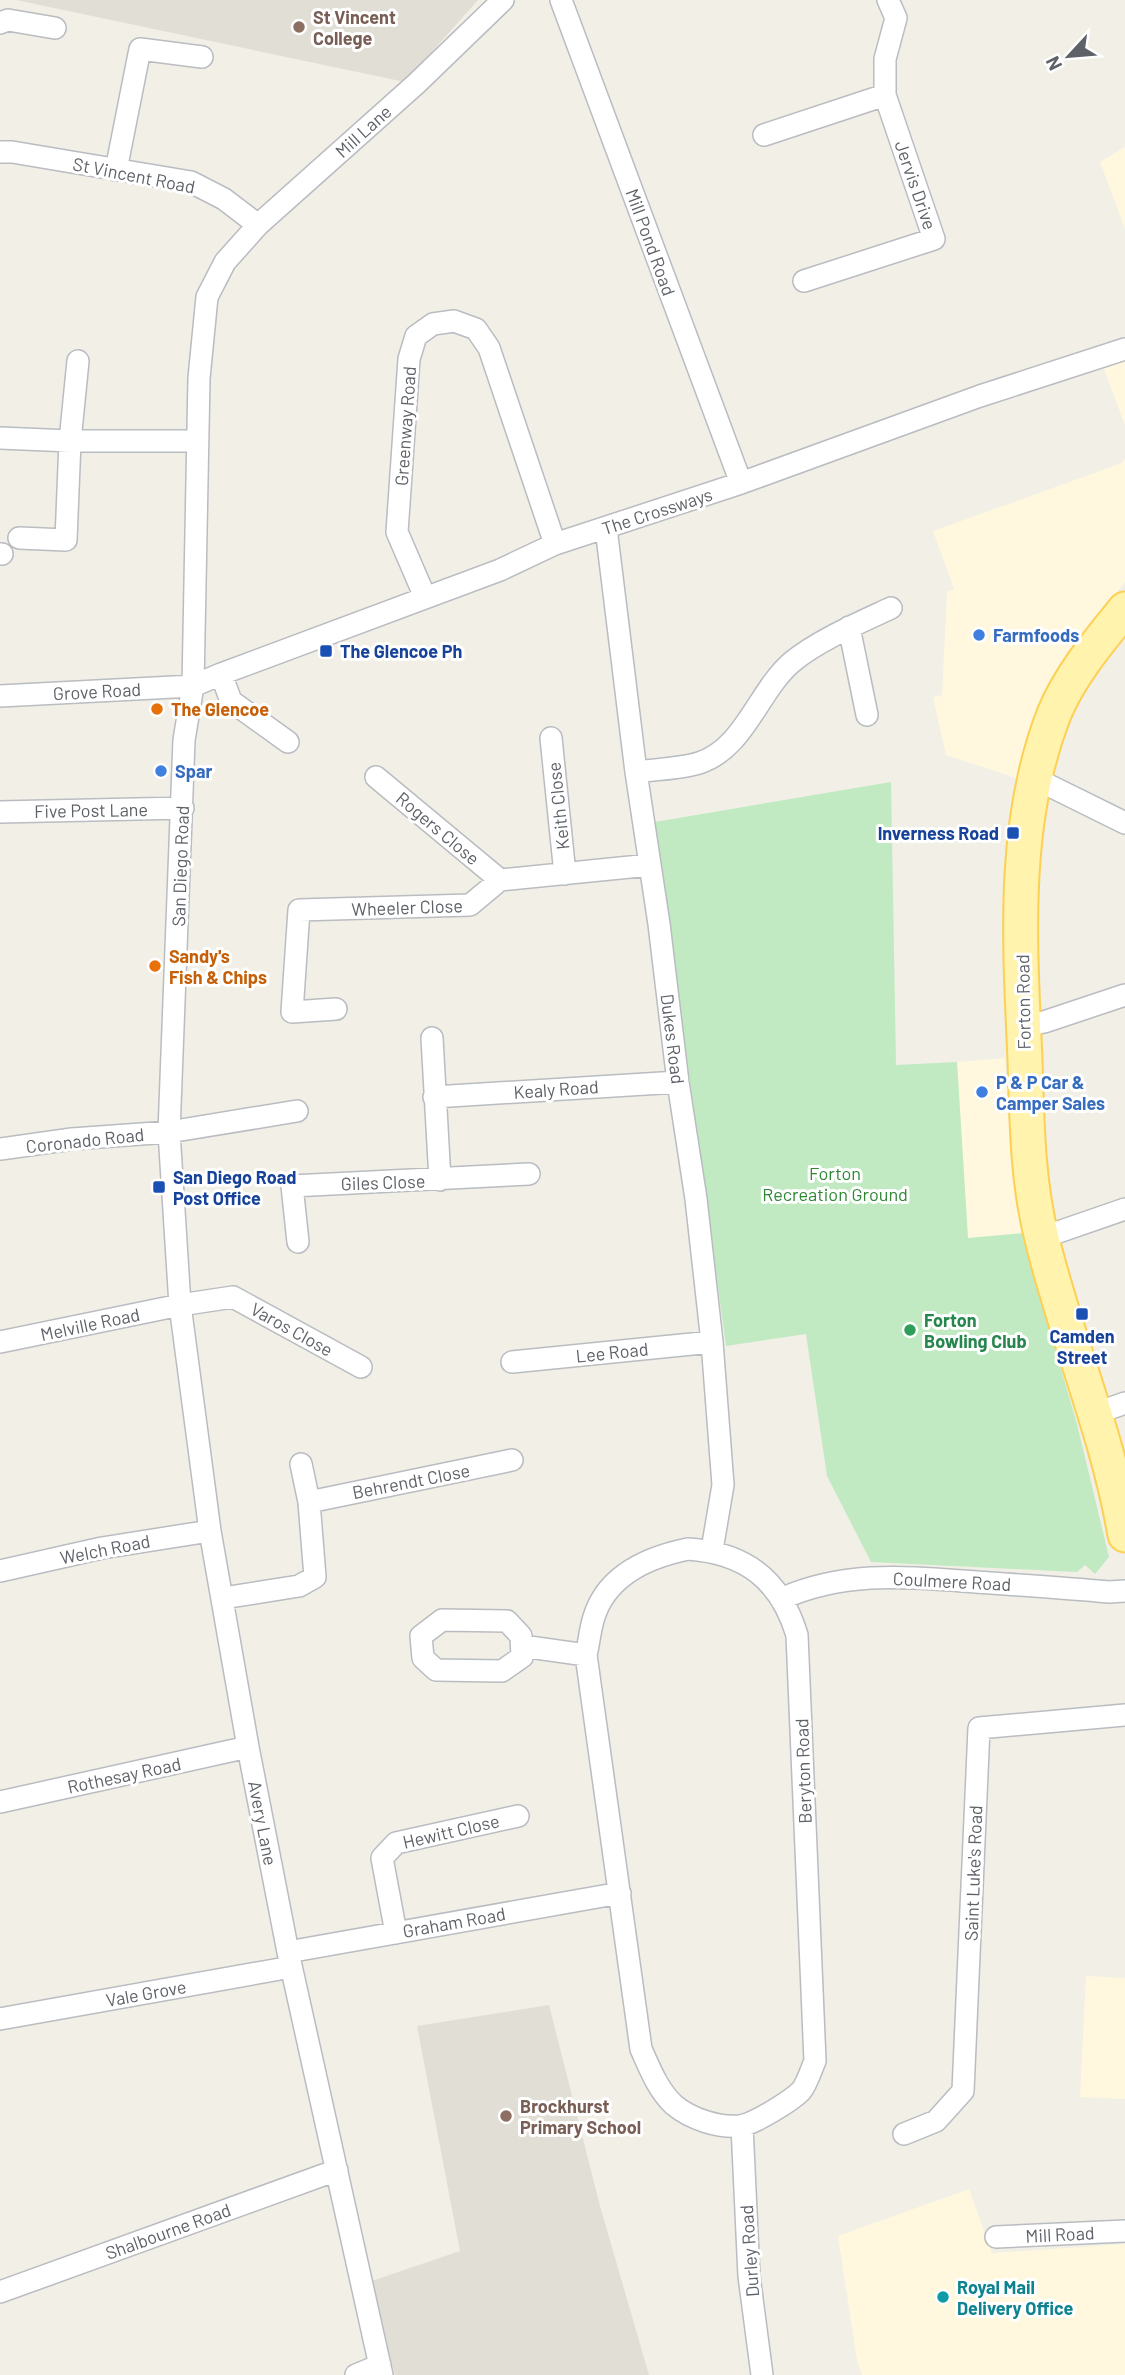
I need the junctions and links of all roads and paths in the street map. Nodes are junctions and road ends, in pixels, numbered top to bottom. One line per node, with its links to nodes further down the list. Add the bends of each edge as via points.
1 (503, 0): 11 (street, Mill Lane)
2 (561, 0): 19 (street, Mill Pond Road)
3 (888, 0): 7 (street, Jervis Drive, via 896,18 885,59)
4 (0, 23): 5 (street, via 8,20)
5 (55, 28)
6 (202, 57): 10 (street, via 140,49)
7 (885, 95): 8 (street); 13 (street, Jervis Drive, via 934,239)
8 (764, 135)
9 (0, 152): 10 (street, St Vincent Road)
10 (116, 170): 11 (street, St Vincent Road, via 191,182 224,199)
11 (258, 225): 12 (street, Mill Lane)
12 (225, 262): 18 (street, San Diego Road, via 206,298)
13 (804, 281)
14 (1125, 349): 19 (street, The Crossways)
15 (79, 361): 17 (street)
16 (0, 438): 17 (street)
17 (71, 441): 18 (street); 21 (street, via 66,540)
18 (197, 441): 28 (street, San Diego Road)
19 (741, 483): 20 (street, The Crossways)
20 (606, 528): 22 (street, The Crossways); 33 (street, Dukes Road)
21 (19, 537)
22 (555, 544): 23 (street, The Crossways); 23 (street, Greenway Road, via 489,348 476,329 454,321 433,324 416,336 409,359 397,532)
23 (425, 597): 27 (street, The Crossways)
24 (891, 608): 25 (street)
25 (849, 627): 30 (street); 33 (street, via 786,667 722,752 699,763)
26 (1119, 629): 35 (main road, Forton Road, via 1063,696)
27 (221, 674): 28 (street, The Crossways); 32 (street, via 232,701)
28 (193, 686): 29 (street, Grove Road); 36 (street, San Diego Road, via 184,740)
29 (0, 695)
30 (867, 715)
31 (551, 738): 40 (street, Keith Close)
32 (288, 743)
33 (636, 772): 39 (street, Dukes Road)
34 (376, 777): 41 (street, Rogers Close)
35 (1034, 778): 38 (street); 44 (main road, Forton Road, via 1021,883)
36 (183, 808): 37 (street, Five Post Lane); 49 (street, San Diego Road)
37 (0, 812)
38 (1125, 823)
39 (650, 864): 40 (street); 46 (street, Dukes Road)
40 (565, 874): 41 (street)
41 (500, 880): 43 (street, Wheeler Close, via 470,905 299,911 292,1012)
42 (1125, 995): 44 (street)
43 (336, 1009)
44 (1023, 1026): 54 (main road, Forton Road, via 1029,1161)
45 (432, 1038): 47 (street)
46 (678, 1082): 47 (street, Kealy Road); 59 (street, Dukes Road)
47 (434, 1097): 52 (street)
48 (297, 1111): 49 (street, Coronado Road)
49 (169, 1132): 50 (street, Coronado Road); 56 (street, San Diego Road)
50 (0, 1149)
51 (529, 1174): 52 (street, Giles Close)
52 (440, 1180): 55 (street, Giles Close, via 292,1186)
53 (1125, 1209): 54 (street)
54 (1041, 1238): 63 (main road, Forton Road)
55 (298, 1242)
56 (179, 1265): 57 (street, Avery Lane)
57 (180, 1305): 58 (street, Melville Road); 61 (street, Varos Close, via 233,1297); 67 (street, Avery Lane)
58 (0, 1342)
59 (712, 1342): 60 (street, Lee Road); 69 (street, Dukes Road, via 723,1485)
60 (512, 1362)
61 (361, 1367)
62 (1125, 1403): 63 (street)
63 (1094, 1414): 68 (main road, Forton Road)
64 (512, 1460): 66 (street, Behrendt Close)
65 (301, 1464): 66 (street)
66 (309, 1502): 72 (street, via 315,1577 299,1586)
67 (210, 1531): 70 (street, Welch Road); 72 (street, Avery Lane)
68 (1125, 1535)
69 (712, 1550): 73 (street, Beryton Road, via 753,1567); 75 (street, Beryton Road, via 664,1554 637,1566 612,1585 594,1615)
70 (0, 1571)
71 (1125, 1591): 73 (street, Coulmere Road, via 893,1576 835,1581)
72 (223, 1598): 77 (street, Avery Lane)
73 (781, 1599): 84 (street, Beryton Road, via 797,1635 814,2061 803,2089)
74 (522, 1646): 75 (street)
75 (586, 1655): 80 (street, Beryton Road)
76 (1125, 1715): 85 (street, Saint Luke's Road, via 979,1728 962,2091 936,2121)
77 (248, 1747): 78 (street, Rothesay Road); 82 (street, Avery Lane)
78 (0, 1802)
79 (518, 1816): 81 (street, Hewitt Close, via 396,1843 382,1858)
80 (620, 1893): 81 (street, Graham Road); 84 (street, Beryton Road, via 641,2049 658,2085 675,2105 700,2120)
81 (396, 1933): 82 (street, Graham Road)
82 (290, 1959): 83 (street, Vale Grove); 86 (street, Avery Lane)
83 (0, 2019)
84 (742, 2126): 92 (street, Durley Road, via 749,2276)
85 (904, 2134)
86 (337, 2170): 89 (street, Shalbourne Road); 90 (street, Avery Lane)
87 (1125, 2231): 88 (street, Mill Road)
88 (996, 2237)
89 (0, 2292)
90 (381, 2370): 91 (street)
91 (356, 2375)
92 (762, 2375)

